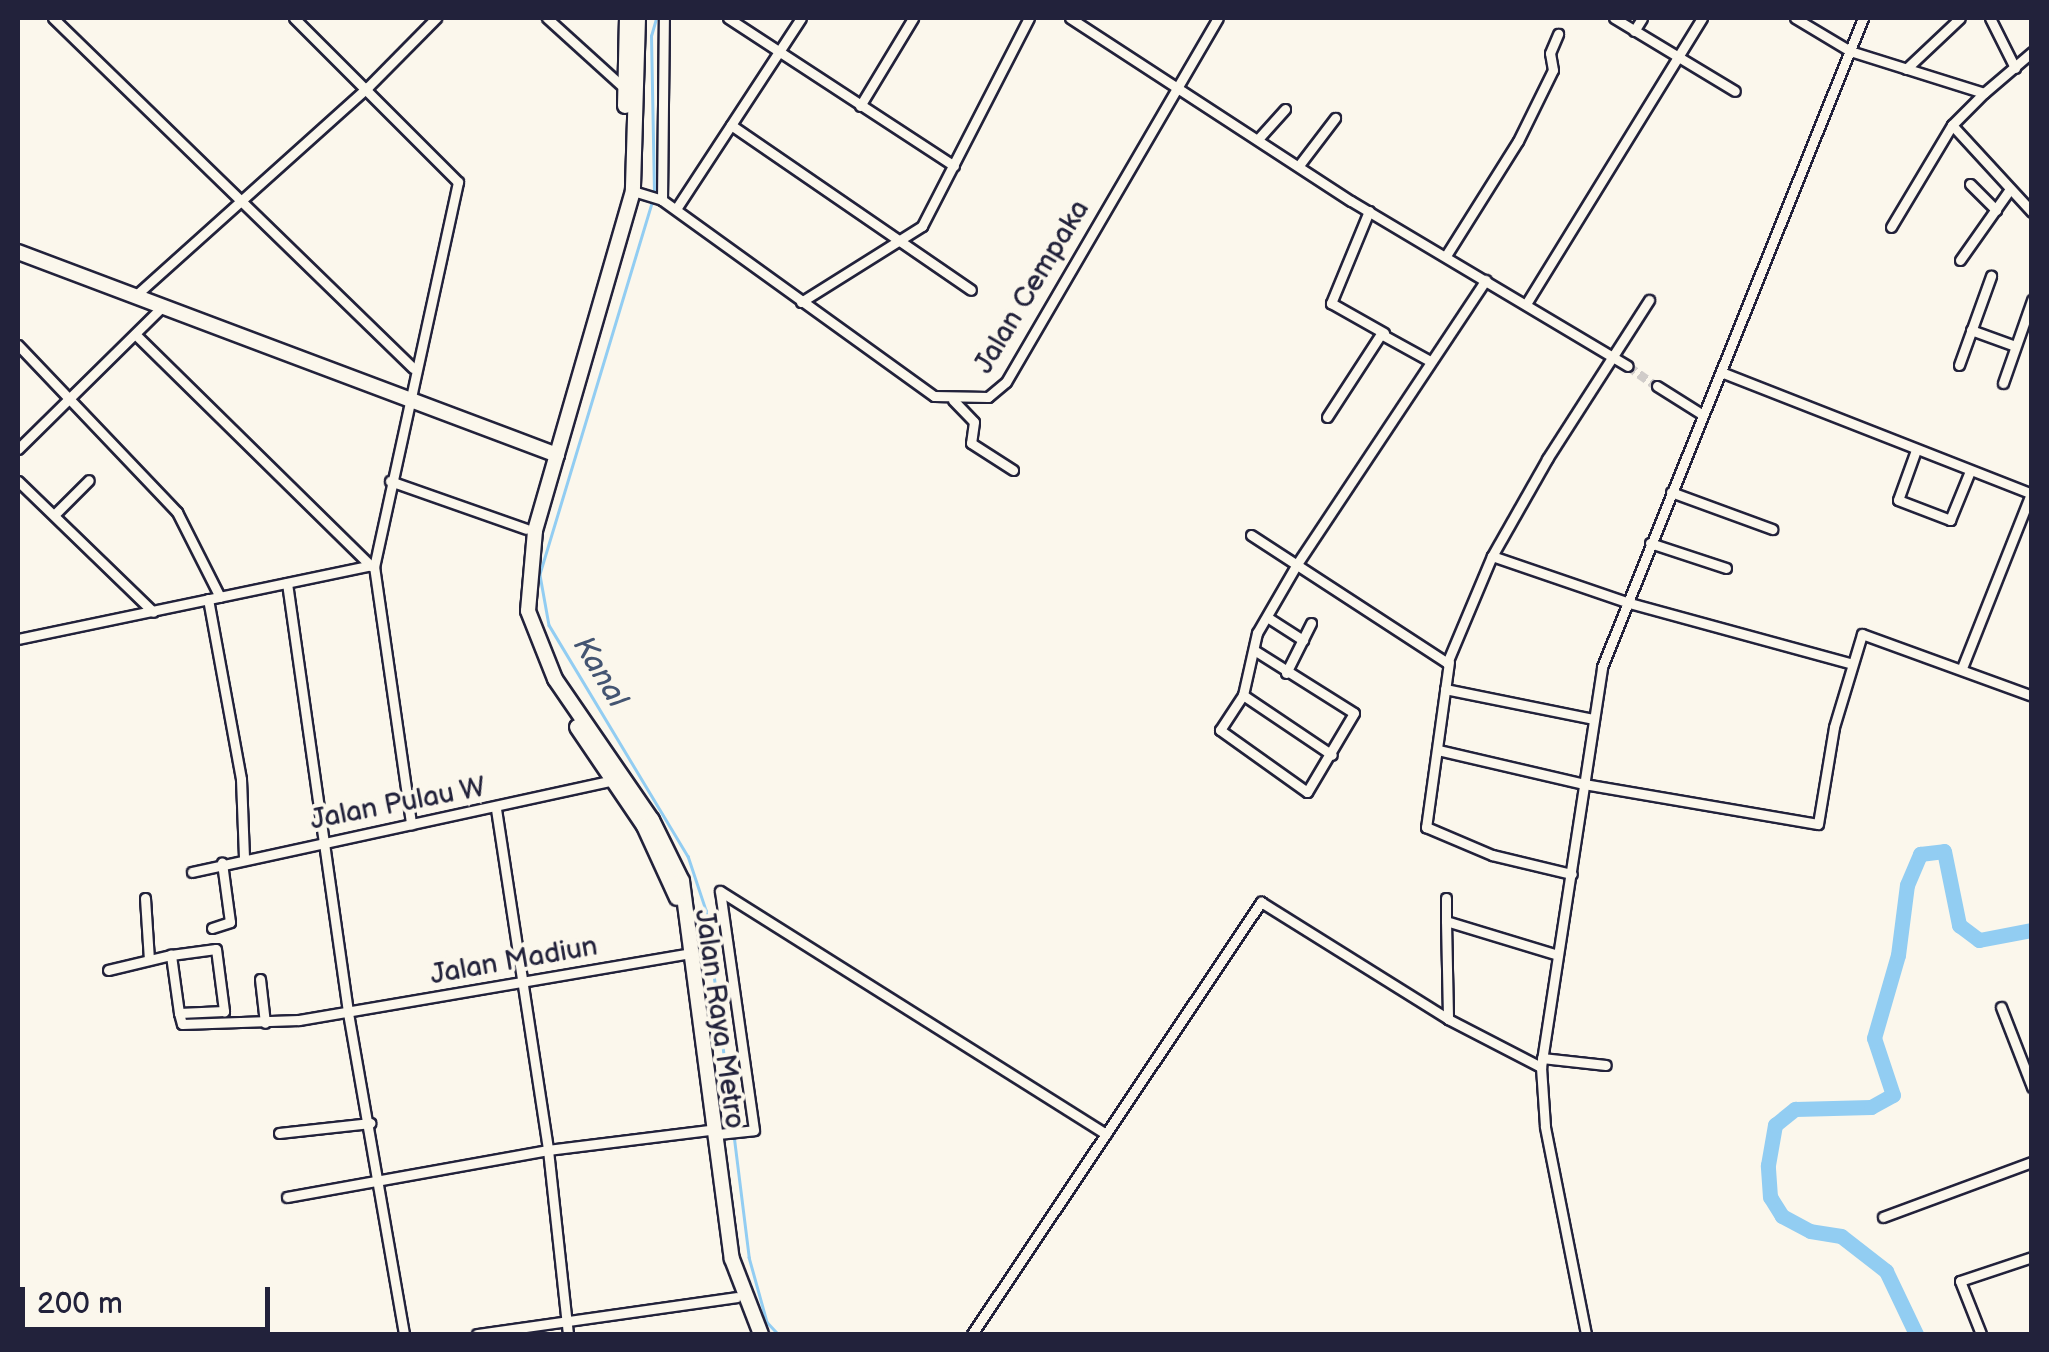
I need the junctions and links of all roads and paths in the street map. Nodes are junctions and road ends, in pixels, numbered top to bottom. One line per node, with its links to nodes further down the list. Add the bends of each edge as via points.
1 (54, 18): 46 (street)
2 (294, 18): 30 (street)
3 (436, 18): 30 (street)
4 (546, 18): 29 (street)
5 (627, 18): 29 (main road)
6 (638, 18): 44 (main road)
7 (664, 18): 45 (street)
8 (728, 18): 23 (street)
9 (802, 18): 23 (street)
10 (913, 18): 34 (street)
11 (1029, 18): 41 (street)
12 (1070, 18): 31 (street)
13 (1218, 18): 31 (street, Jalan Cempaka)
14 (1614, 18): 21 (street)
15 (1642, 18): 21 (street)
16 (1702, 18): 26 (street)
17 (1795, 18): 24 (street)
18 (1863, 18): 24 (street)
19 (1960, 18): 28 (street)
20 (1990, 18): 27 (street)
21 (1634, 31): 26 (street)
22 (1558, 34): 54 (street, via 1550,53 1554,70)
23 (780, 50): 34 (street); 37 (street)
24 (1850, 50): 28 (street); 75 (street)
25 (2032, 52): 27 (street)
26 (1676, 58): 32 (street); 63 (street)
27 (2015, 68): 33 (street)
28 (1906, 69): 33 (street)
29 (623, 87): 85 (main road, via 627,167 618,227)
30 (368, 88): 46 (street); 74 (street, via 457,178)
31 (1175, 89): 39 (street); 80 (street, Jalan Cempaka, via 1006,382 988,396)
32 (1735, 91)
33 (1984, 93): 38 (street)
34 (860, 106): 41 (street)
35 (1285, 109): 39 (street)
36 (1335, 118): 40 (street)
37 (730, 125): 47 (street); 52 (street)
38 (1952, 125): 43 (street); 51 (street)
39 (1259, 138): 40 (street)
40 (1300, 164): 49 (street)
41 (954, 166): 52 (street, via 930,214)
42 (1970, 184): 48 (street)
43 (2010, 189): 48 (street); 50 (street)
44 (635, 192): 45 (street, Jalan Cempaka); 85 (main road)
45 (659, 198): 47 (street, Jalan Cempaka)
46 (240, 200): 59 (street); 74 (street)
47 (676, 209): 62 (street, Jalan Cempaka)
48 (1996, 210): 55 (street)
49 (1370, 211): 54 (street); 66 (street, via 1331,303)
50 (2032, 212)
51 (1890, 227)
52 (902, 244): 58 (street); 62 (street)
53 (18, 252): 59 (main road)
54 (1447, 254): 57 (street)
55 (1960, 260)
56 (1991, 276): 65 (street)
57 (1486, 280): 63 (street); 71 (street)
58 (971, 290)
59 (135, 296): 64 (main road)
60 (1649, 300): 70 (street)
61 (2032, 300): 69 (street)
62 (801, 302): 80 (street, Jalan Cempaka, via 934,396)
63 (1526, 304): 70 (street)
64 (162, 307): 67 (street); 78 (main road)
65 (1971, 330): 69 (street); 72 (street)
66 (1384, 333): 71 (street); 82 (street)
67 (138, 336): 79 (street); 100 (street)
68 (18, 345): 79 (street)
69 (2016, 346): 76 (street)
70 (1614, 356): 73 (street); 98 (street)
71 (1430, 361): 99 (street)
72 (1959, 365)
73 (1628, 366)
74 (413, 368): 78 (street)
75 (1721, 372): 81 (street); 84 (street)
76 (2002, 383)
77 (1658, 386): 81 (street)
78 (407, 398): 85 (main road); 89 (street)
79 (71, 399): 83 (street); 103 (street, via 178,512)
80 (953, 400): 86 (street, via 974,422 971,443)
81 (1703, 416): 91 (street)
82 (1326, 417)
83 (18, 449)
84 (1916, 450): 87 (street); 87 (street, via 1898,500 1950,520)
85 (553, 454): 94 (main road); 120 (main road, via 528,561 528,611 540,654)
86 (1013, 470)
87 (1970, 470): 92 (street)
88 (89, 480): 93 (street)
89 (390, 480): 94 (street); 100 (street)
90 (18, 481): 93 (street)
91 (1671, 492): 95 (street); 97 (street)
92 (2031, 494): 114 (street)
93 (54, 515): 106 (street)
94 (526, 529): 120 (main road, via 517,586 524,638)
95 (1772, 529)
96 (1251, 535): 99 (street)
97 (1650, 543): 101 (street); 105 (street)
98 (1492, 556): 105 (street); 112 (street)
99 (1297, 564): 107 (street); 112 (street)
100 (371, 566): 102 (street); 126 (street)
101 (1726, 568)
102 (286, 583): 103 (street); 127 (street)
103 (220, 597): 104 (street)
104 (208, 599): 106 (street); 128 (street, via 241,779)
105 (1626, 602): 113 (street); 119 (street, via 1605,656)
106 (154, 612): 109 (street)
107 (1267, 616): 110 (street); 111 (street)
108 (1312, 623): 110 (street)
109 (18, 639)
110 (1302, 640): 115 (street)
111 (1254, 650): 115 (street); 118 (street)
112 (1448, 662): 116 (street)
113 (1852, 664): 114 (street, via 1859,638 1868,633); 124 (street, via 1818,824)
114 (1962, 668): 117 (street)
115 (1286, 672): 122 (street, via 1353,712)
116 (1445, 688): 119 (street); 121 (street)
117 (2030, 695)
118 (1243, 696): 122 (street); 122 (street, via 1220,734 1304,792)
119 (1594, 720): 124 (street)
120 (588, 735): 123 (main road)
121 (1438, 750): 124 (street); 131 (street, via 1429,830 1492,855)
122 (1332, 755)
123 (614, 772): 125 (street, Jalan Pulau W); 136 (main road, Jalan Raya Metro, via 673,885); 153 (main road, via 667,846 686,894)
124 (1584, 784): 131 (street)
125 (496, 809): 126 (street, Jalan Pulau W); 142 (street)
126 (411, 824): 127 (street, Jalan Pulau W)
127 (322, 841): 128 (street, Jalan Pulau W); 145 (street)
128 (244, 857): 129 (street, Jalan Pulau W)
129 (222, 863): 130 (street, Jalan Pulau W); 135 (street, via 230,922)
130 (192, 872)
131 (1572, 874): 137 (street)
132 (146, 898): 139 (street)
133 (1446, 898): 134 (street)
134 (1446, 921): 137 (street); 146 (street)
135 (212, 928)
136 (688, 954): 142 (street, Jalan Madiun); 153 (main road, Jalan Raya Metro)
137 (1558, 954): 148 (street)
138 (171, 956): 139 (street); 144 (street); 144 (street, via 216,949 223,992 224,1011)
139 (149, 960): 140 (street)
140 (108, 970)
141 (260, 979): 147 (street)
142 (518, 982): 145 (street, Jalan Madiun); 156 (street)
143 (2002, 1007): 150 (street)
144 (179, 1013): 147 (street, Jalan Madiun, via 182,1024)
145 (348, 1013): 147 (street, Jalan Madiun); 152 (street)
146 (1448, 1019): 148 (street); 155 (street, via 1260,902)
147 (264, 1024)
148 (1541, 1062): 149 (street); 170 (street, via 1545,1126)
149 (1606, 1066)
150 (2030, 1073): 151 (street)
151 (2032, 1087)
152 (370, 1124): 154 (street); 158 (street)
153 (713, 1132): 155 (street, via 754,1130 720,892); 156 (street); 162 (main road, Jalan Raya Metro); 168 (main road, via 732,1259)
154 (279, 1133)
155 (1106, 1134): 169 (street)
156 (548, 1150): 158 (street); 163 (street)
157 (2032, 1162): 160 (street)
158 (380, 1181): 159 (street); 164 (street)
159 (287, 1197)
160 (1883, 1217)
161 (2032, 1257): 171 (street, via 1960,1281)
162 (736, 1298): 163 (street); 167 (main road, Jalan Raya Metro)
163 (566, 1318): 165 (street); 166 (street)
164 (404, 1334)
165 (476, 1334)
166 (568, 1334)
167 (751, 1334)
168 (761, 1334)
169 (972, 1334)
170 (1586, 1334)
171 (1981, 1334)

